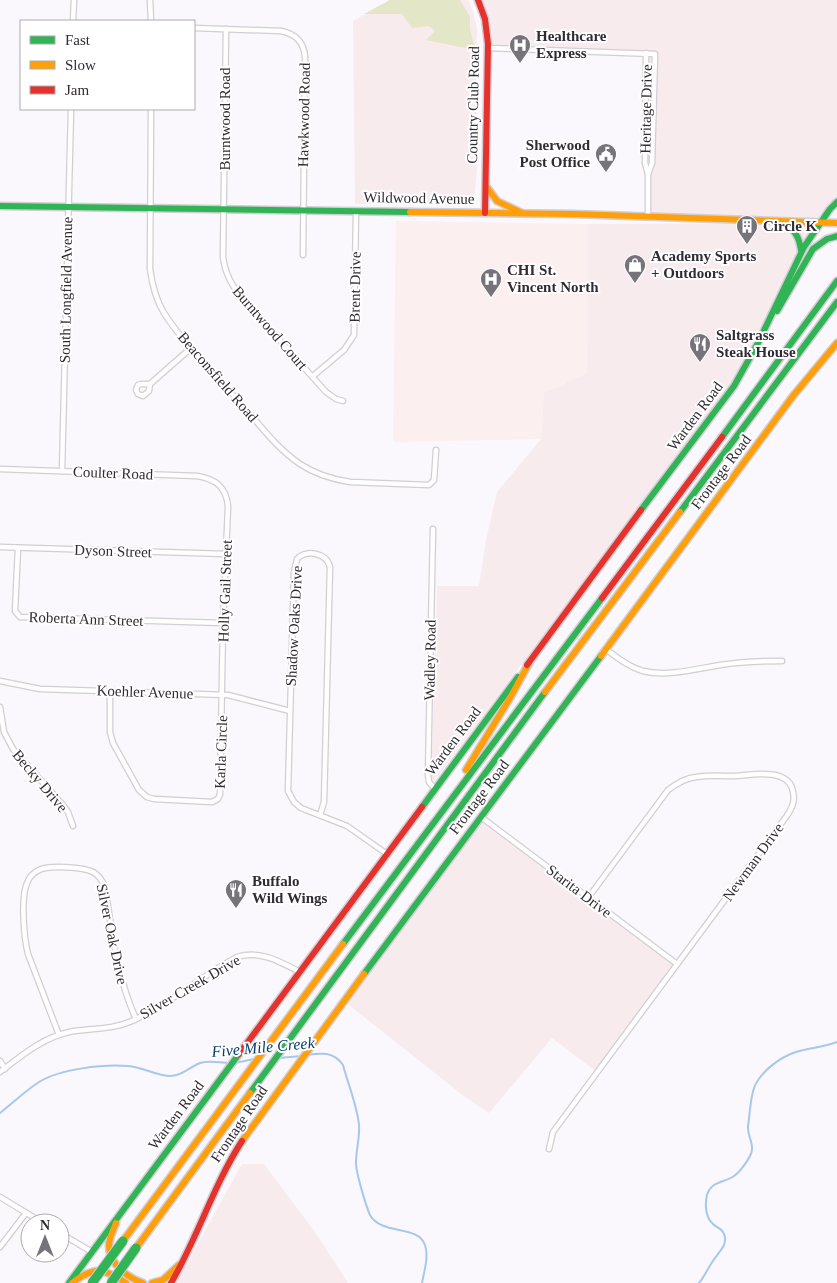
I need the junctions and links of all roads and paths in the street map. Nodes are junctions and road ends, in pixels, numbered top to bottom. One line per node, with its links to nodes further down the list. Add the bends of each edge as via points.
1 (74, 0): 4 (street)
2 (150, 0): 5 (street)
3 (478, 0): 8 (main road, Country Club Road, via 485,18)
4 (73, 20)
5 (150, 20)
6 (195, 28): 7 (street, Hawkwood Road)
7 (226, 29): 18 (street, Burntwood Road); 19 (street, Hawkwood Road, via 288,32 303,45)
8 (488, 48): 9 (street); 13 (main road, Country Club Road)
9 (646, 53): 12 (street, Heritage Drive, via 645,163); 12 (street, Heritage Drive, via 655,54 652,163)
10 (71, 110): 16 (street, South Longfield Avenue)
11 (151, 110): 17 (street, Beaconsfield Road)
12 (648, 174): 23 (street, Heritage Drive)
13 (485, 183): 21 (main road, Country Club Road); 22 (main road, via 498,204)
14 (837, 202): 25 (main road, Warden Road)
15 (0, 206): 16 (main road, Wildwood Avenue)
16 (68, 207): 17 (main road, Wildwood Avenue); 40 (street, South Longfield Avenue)
17 (151, 208): 18 (main road, Wildwood Avenue); 34 (street, Beaconsfield Road, via 150,270 154,288 164,313)
18 (225, 208): 19 (main road, Wildwood Avenue); 35 (street, Burntwood Court, via 223,257 229,280)
19 (303, 211): 20 (main road, Wildwood Avenue); 29 (street, Hawkwood Road)
20 (356, 211): 21 (main road, Wildwood Avenue); 35 (street, Brent Drive, via 354,334 344,350)
21 (485, 213): 22 (main road, Wildwood Avenue)
22 (523, 214): 23 (main road, Wildwood Avenue)
23 (648, 216): 24 (main road, Wildwood Avenue)
24 (778, 221): 25 (main road, Wildwood Avenue); 28 (main road, via 796,231)
25 (820, 223): 26 (main road, Wildwood Avenue); 28 (main road, Warden Road)
26 (837, 223)
27 (837, 236): 32 (main road, via 820,241 813,247)
28 (801, 252): 32 (main road, Warden Road)
29 (303, 256)
30 (837, 281): 57 (main road)
31 (837, 302): 80 (main road, bridge, via 491,765)
32 (763, 332): 49 (main road, Warden Road, via 734,386)
33 (837, 343): 47 (main road, Frontage Road, via 802,384)
34 (192, 348): 36 (street); 38 (street, Beaconsfield Road, via 280,448 316,474 350,482 429,485 434,480)
35 (313, 376): 37 (street, Burntwood Court, via 326,392)
36 (150, 384)
37 (343, 402)
38 (436, 450)
39 (0, 469): 40 (street, Coulter Road)
40 (62, 471): 41 (street, Coulter Road, via 196,476 213,480)
41 (222, 488): 45 (street, Holly Gail Street, via 228,506)
42 (433, 529): 55 (street, Wadley Road, via 428,775)
43 (0, 547): 44 (street, Dyson Street)
44 (18, 548): 45 (street, Dyson Street); 46 (street, Roberta Ann Street, via 15,612 20,617)
45 (226, 554): 46 (street, Holly Gail Street)
46 (223, 623): 52 (street, Holly Gail Street)
47 (606, 649): 48 (street, via 635,668 651,672); 58 (main road, Frontage Road)
48 (782, 661)
49 (529, 662): 55 (main road, Warden Road); 57 (main road)
50 (0, 681): 51 (street, Koehler Avenue, via 40,689)
51 (110, 691): 52 (street, Koehler Avenue); 52 (street, Karla Circle, via 112,739 139,790 154,799 212,802 220,794)
52 (223, 695): 54 (street, Koehler Avenue)
53 (0, 707): 59 (street, Becky Drive, via 8,741 63,804)
54 (290, 712): 56 (street, Shadow Oaks Drive, via 288,791 297,805); 56 (street, Shadow Oaks Drive, via 295,563 304,554 322,555 330,567 324,802)
55 (435, 789): 60 (main road, Warden Road)
56 (320, 815): 60 (street, Shadow Oaks Drive, via 347,826)
57 (439, 815): 79 (main road, bridge)
58 (481, 817): 61 (street, Starita Drive); 77 (main road, Frontage Road, via 236,1149)
59 (73, 826)
60 (387, 854): 63 (main road, Warden Road)
61 (588, 898): 62 (street, Starita Drive); 62 (street, Newman Drive, via 668,790 676,784 696,777 772,775 787,780 794,791 792,808)
62 (677, 964): 69 (street, Newman Drive, via 553,1132)
63 (300, 972): 64 (street, Silver Creek Drive, via 265,956 242,955); 71 (main road, Warden Road)
64 (136, 1019): 65 (street, Silver Creek Drive); 65 (street, Silver Oak Drive, via 120,975 105,887 101,880 95,873 82,869 44,868 33,874 26,886 24,941)
65 (59, 1035): 67 (street, Silver Creek Drive, via 40,1044)
66 (0, 1061): 67 (street)
67 (5, 1069): 68 (street, Silver Creek Drive)
68 (0, 1072)
69 (549, 1149)
70 (0, 1197): 72 (street)
71 (121, 1212): 76 (main road, Warden Road); 82 (main road, via 108,1252 123,1272)
72 (26, 1213)
73 (20, 1221): 75 (street)
74 (70, 1239): 76 (street)
75 (0, 1247)
76 (92, 1252): 78 (main road, Warden Road)
77 (186, 1257): 83 (main road, via 163,1280); 84 (main road, Frontage Road)
78 (70, 1283): 81 (main road, via 88,1272 105,1270)
79 (92, 1283)
80 (111, 1283)
81 (126, 1283)
82 (143, 1283)
83 (152, 1283)
84 (170, 1283)

